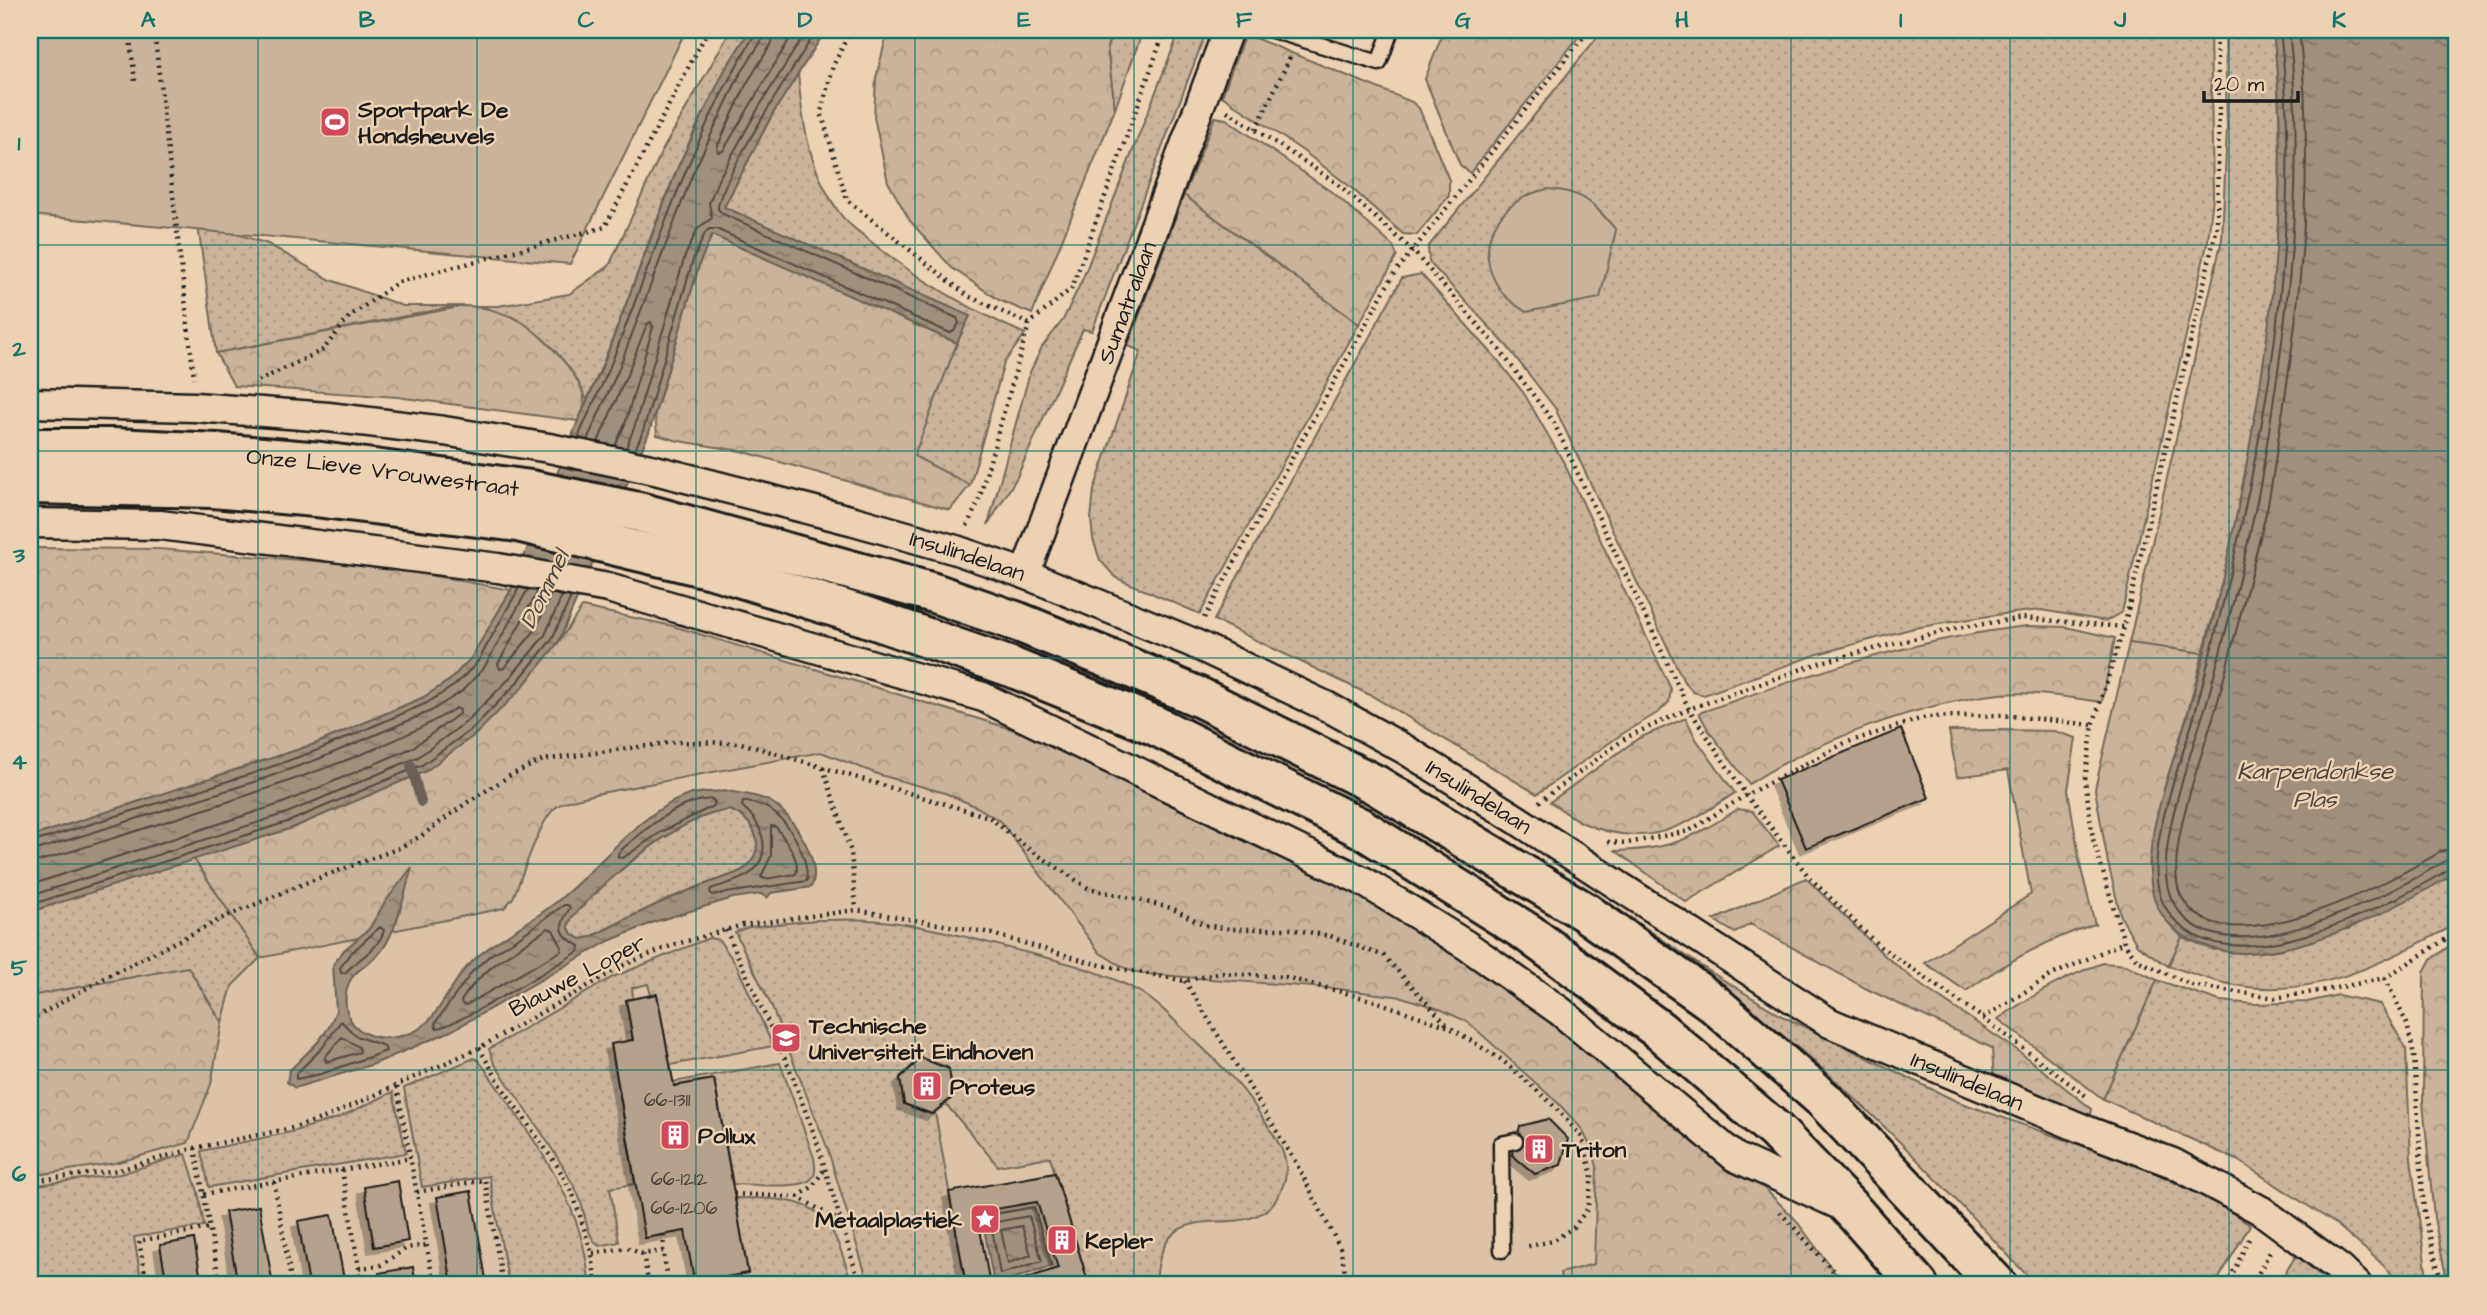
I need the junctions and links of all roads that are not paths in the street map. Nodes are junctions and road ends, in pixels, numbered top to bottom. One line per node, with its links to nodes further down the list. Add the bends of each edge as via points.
1 (1228, 30): 12 (street, Sumatralaan)
2 (1272, 30): 3 (lane, via 1379,63)
3 (1391, 30)
4 (30, 403): 6 (street, Onze Lieve Vrouwestraat, via 328,417 549,448)
5 (30, 448): 8 (main road, Onze Lieve Vrouwestraat, via 114,448 321,461)
6 (655, 470): 12 (street, Insulindelaan, via 854,521)
7 (30, 484): 8 (main road, Onze Lieve Vrouwestraat, via 213,488)
8 (525, 506): 10 (main road, Onze Lieve Vrouwestraat)
9 (30, 523): 14 (street, via 160,525 498,568 608,588 983,697 1363,881 1560,1011 1735,1157)
10 (634, 530): 11 (main road, Onze Lieve Vrouwestraat); 14 (main road, Onze Lieve Vrouwestraat, via 716,570 863,616 1084,695 1361,828 1528,933 1659,1030 1775,1130)
11 (730, 536): 17 (main road, Insulindelaan, via 934,593 1018,622 1201,698 1376,785 1585,912 1712,1002 1825,1100)
12 (1025, 574): 18 (street, Insulindelaan, via 1191,642 1350,719 1516,819 1830,1023 2173,1163 2262,1211)
13 (1515, 1140): 15 (lane, via 1501,1144)
14 (1852, 1210): 16 (main road)
15 (1502, 1250)
16 (1918, 1285)
17 (1997, 1285)
18 (2357, 1285)

